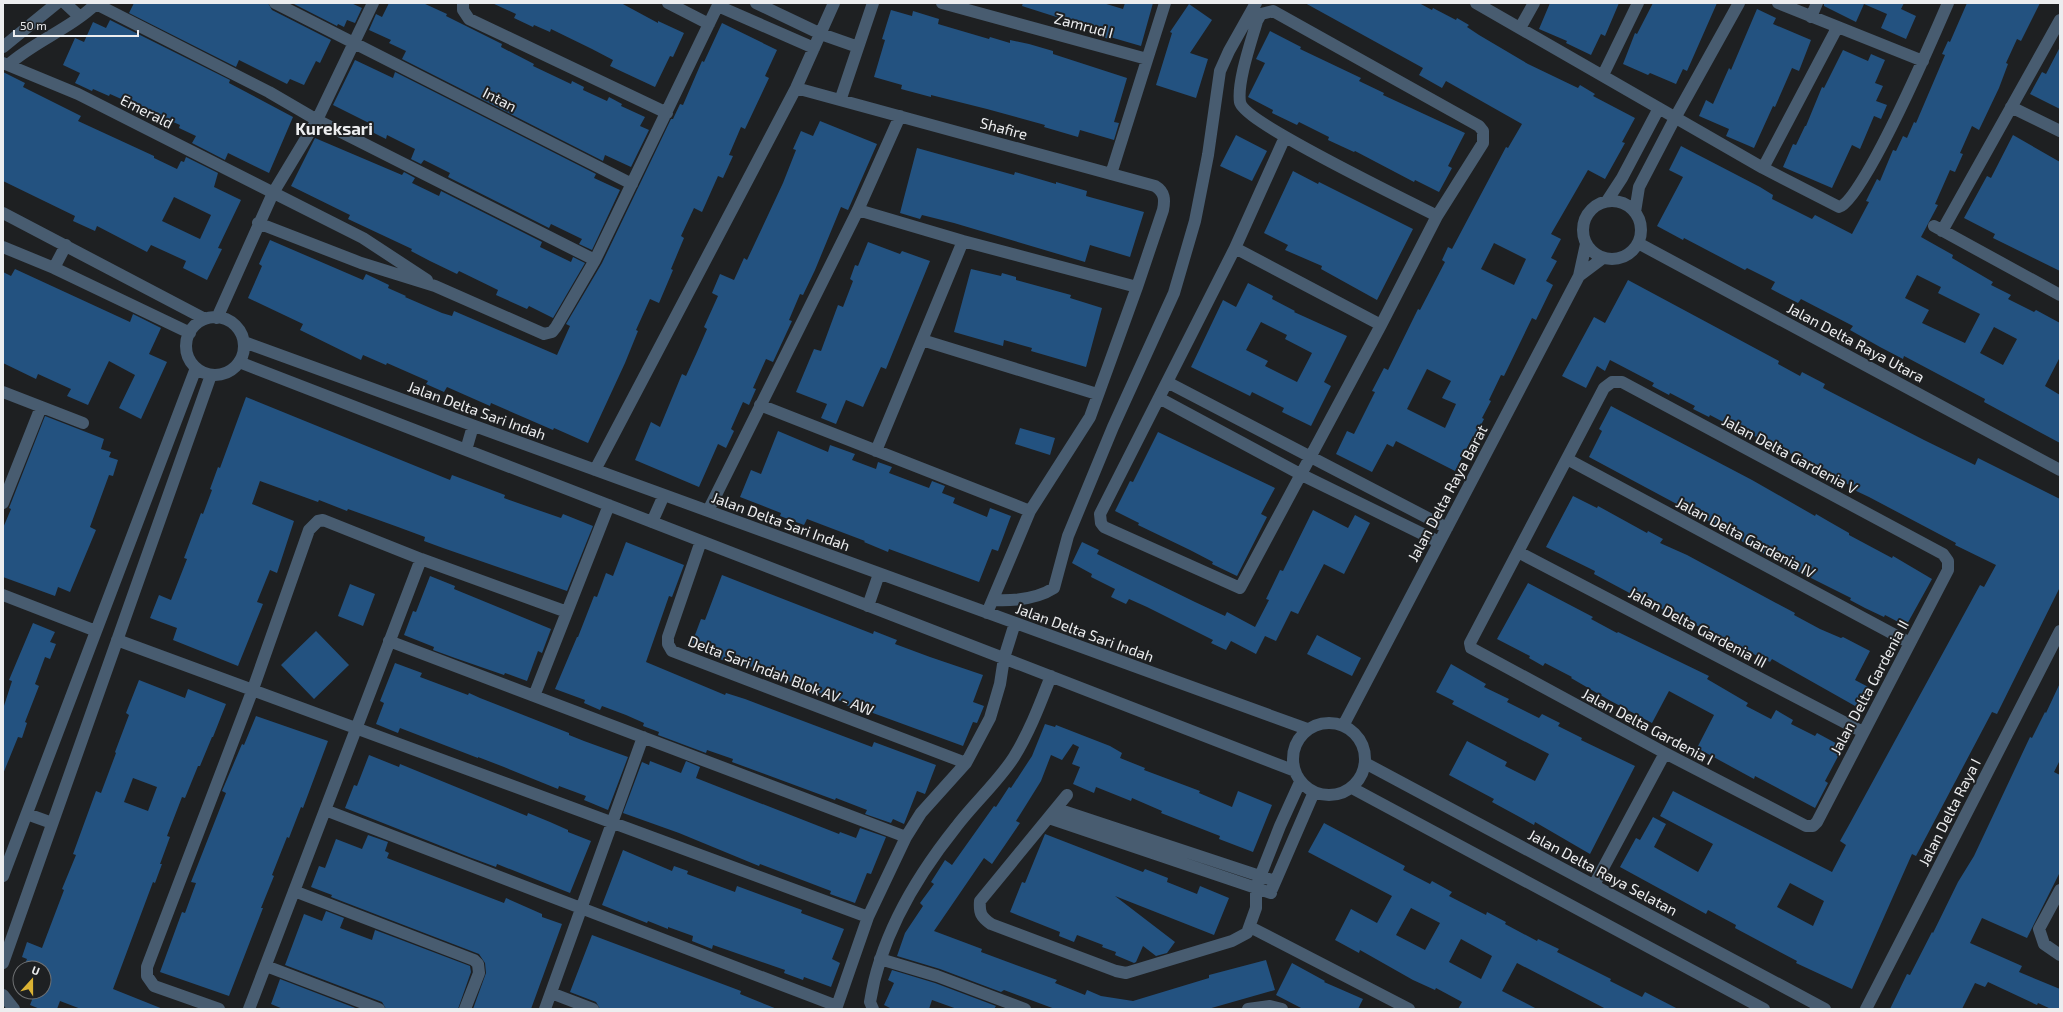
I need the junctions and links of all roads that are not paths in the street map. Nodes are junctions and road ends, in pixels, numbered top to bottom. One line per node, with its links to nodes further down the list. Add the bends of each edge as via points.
1 (57, 3): 30 (street)
2 (65, 3): 22 (street)
3 (275, 3): 29 (street, Intan)
4 (373, 3): 29 (street)
5 (462, 3): 41 (street, via 469,19)
6 (668, 3): 25 (street)
7 (756, 3): 28 (street)
8 (834, 3): 28 (street)
9 (873, 3): 31 (street)
10 (942, 3): 33 (street, Zamrud I)
11 (1166, 3): 33 (street)
12 (1256, 3): 108 (street, via 1220,71 1197,213 1174,293 1113,427 1068,536 1054,588 1015,600)
13 (1476, 3): 26 (street)
14 (1534, 3): 26 (street)
15 (1638, 3): 36 (street)
16 (1739, 3): 43 (street)
17 (1778, 3): 23 (street)
18 (1817, 3): 23 (street)
19 (1948, 3): 34 (street)
20 (97, 4): 22 (street); 44 (street, via 269,92)
21 (718, 4): 25 (street); 32 (street)
22 (80, 17): 35 (street)
23 (1811, 17): 27 (street)
24 (2060, 20): 39 (street)
25 (709, 24): 41 (street)
26 (1520, 28): 36 (street)
27 (1837, 28): 34 (street); 47 (street)
28 (821, 34): 31 (street); 32 (street)
29 (353, 43): 44 (street); 49 (street, Intan)
30 (3, 47)
31 (858, 47): 38 (street)
32 (814, 48): 37 (street)
33 (1147, 59): 48 (street)
34 (1923, 62): 47 (street, via 1877,154 1844,206 1832,205)
35 (6, 64): 50 (street, Emerald, via 78,94)
36 (1603, 75): 40 (street)
37 (796, 88): 38 (street, Shafire); 90 (street)
38 (841, 98): 42 (street, Shafire)
39 (2011, 107): 45 (street); 69 (street, via 1938,229)
40 (1659, 108): 43 (street); 51 (street)
41 (667, 113): 49 (street)
42 (900, 116): 48 (street, Shafire); 52 (street)
43 (1675, 118): 47 (street); 53 (street, via 1639,187)
44 (317, 120): 50 (street); 64 (street)
45 (2060, 131)
46 (1285, 137): 55 (street); 55 (street, via 1249,114 1240,103 1241,85 1257,21 1266,11 1273,11 1479,126 1483,131 1483,143); 62 (street)
47 (1762, 168)
48 (1110, 174): 68 (street, Shafire, via 1159,189 1165,201)
49 (632, 184): 64 (street)
50 (273, 193): 56 (street); 67 (street, Emerald, via 363,238)
51 (1607, 201): 53 (street, via 1617,201); 59 (street, via 1590,210 1585,218 1583,226)
52 (858, 210): 57 (street); 82 (street)
53 (1635, 212): 58 (street, via 1640,227)
54 (3, 213): 60 (street)
55 (1437, 216): 71 (street)
56 (258, 223): 67 (street, via 361,263); 70 (street)
57 (963, 241): 68 (street); 73 (street)
58 (1638, 243): 63 (street, via 1622,257); 91 (street, Jalan Delta Raya Utara)
59 (1586, 244): 63 (street); 66 (street, Jalan Delta Raya Barat)
60 (66, 245): 65 (street); 70 (street)
61 (3, 247): 65 (street)
62 (1235, 248): 71 (street); 78 (street)
63 (1603, 258): 66 (street, Jalan Delta Raya Barat)
64 (594, 260): 67 (street, via 556,327 552,332 544,334)
65 (54, 268): 72 (street)
66 (1579, 276): 100 (street, Jalan Delta Raya Barat)
67 (435, 286)
68 (1137, 287): 80 (street)
69 (2060, 295)
70 (211, 318): 72 (street, via 194,327); 74 (street, via 225,319 238,328)
71 (1382, 325): 88 (street)
72 (190, 333): 76 (street, via 187,352)
73 (922, 340): 80 (street); 87 (street)
74 (244, 342): 75 (street); 85 (street, Jalan Delta Sari Indah)
75 (239, 362): 77 (street, via 227,373); 86 (street)
76 (196, 368): 77 (street); 114 (street)
77 (211, 375): 115 (street)
78 (1167, 382): 81 (street); 88 (street)
79 (3, 392): 83 (street)
80 (1097, 394): 98 (street, via 1085,427)
81 (1159, 398): 92 (street); 92 (street, via 1100,514 1099,519 1104,527 1240,588)
82 (760, 405): 87 (street); 97 (street)
83 (41, 407): 84 (street); 93 (street)
84 (83, 423)
85 (473, 426): 86 (street); 90 (street, Jalan Delta Sari Indah)
86 (466, 450): 96 (street)
87 (876, 451): 98 (street)
88 (1311, 458): 92 (street); 100 (street)
89 (1567, 459): 103 (street); 104 (street, Jalan Delta Gardenia V, via 1604,388 1612,382 1622,382); 117 (street, Jalan Delta Gardenia IV)
90 (595, 470): 94 (street, Jalan Delta Sari Indah)
91 (2060, 470)
92 (1302, 475): 102 (street)
93 (6, 486): 95 (street)
94 (664, 495): 97 (street, Jalan Delta Sari Indah); 99 (street)
95 (3, 503)
96 (609, 505): 99 (street); 110 (street)
97 (708, 511): 106 (street, Jalan Delta Sari Indah)
98 (1030, 511): 108 (street)
99 (652, 522): 101 (street)
100 (1446, 528): 102 (street, Jalan Delta Raya Barat)
101 (701, 541): 109 (street); 128 (street, Delta Sari Indah Blok AV - AW, via 668,637 672,651)
102 (1439, 542): 122 (street, Jalan Delta Raya Barat)
103 (1518, 552): 125 (street, Jalan Delta Gardenia III); 127 (street, Jalan Delta Gardenia I, via 1470,643 1471,648)
104 (1943, 554): 117 (street, Jalan Delta Gardenia II, via 1948,561 1948,570)
105 (420, 559): 110 (street); 116 (street); 120 (street, via 323,520 314,524)
106 (879, 574): 109 (street); 111 (street, Jalan Delta Sari Indah)
107 (3, 595): 114 (street)
108 (993, 600): 111 (street)
109 (868, 606): 118 (street)
110 (567, 612): 121 (street)
111 (987, 613): 112 (street, Jalan Delta Sari Indah)
112 (1015, 623): 118 (street); 124 (street, Jalan Delta Sari Indah)
113 (2060, 630): 175 (street, Jalan Delta Raya I)
114 (96, 631): 136 (street)
115 (117, 640): 120 (street); 139 (street)
116 (389, 641): 121 (street); 123 (street)
117 (1910, 643): 125 (street, Jalan Delta Gardenia II)
118 (1004, 658): 119 (street); 128 (street, via 1000,684 990,718)
119 (1051, 676): 130 (street); 155 (street, via 1035,720 1014,758 956,827 918,880)
120 (252, 689): 123 (street); 163 (street, via 147,967 147,976 154,986)
121 (534, 696): 126 (street)
122 (1343, 726): 124 (street, via 1324,723); 129 (street, via 1351,730 1363,744)
123 (356, 728): 135 (street); 138 (street)
124 (1307, 729): 130 (street, via 1295,745 1292,755)
125 (1863, 732): 140 (street, Jalan Delta Gardenia II, via 1818,822 1813,826)
126 (643, 737): 138 (street); 141 (street)
127 (1665, 753): 140 (street, Jalan Delta Gardenia I); 145 (street)
128 (966, 762): 141 (street, via 921,813)
129 (1366, 763): 132 (street, via 1359,781); 145 (street, Jalan Delta Raya Selatan)
130 (1294, 771): 131 (street)
131 (1300, 782): 133 (street); 143 (street)
132 (1352, 788): 133 (street, via 1334,795); 173 (street)
133 (1314, 792): 144 (street)
134 (1067, 795): 137 (street)
135 (325, 810): 148 (street); 150 (street)
136 (27, 814): 139 (street); 142 (street)
137 (1053, 814): 143 (street); 146 (street); 153 (street, via 980,901 982,918 990,924 1126,973 1240,938)
138 (612, 822): 150 (street); 152 (street)
139 (52, 823): 156 (street)
140 (1806, 826)
141 (906, 837): 152 (street)
142 (3, 876)
143 (1261, 876): 144 (street); 146 (street)
144 (1275, 881): 149 (street)
145 (1594, 885): 174 (street, Jalan Delta Raya Selatan)
146 (1256, 887): 149 (street); 151 (street)
147 (2060, 890): 154 (street, via 2039,929 2044,944)
148 (294, 891): 157 (street); 166 (street, via 474,960 478,964 478,972)
149 (1271, 893): 151 (street)
150 (582, 908): 158 (street); 160 (street)
151 (1256, 908): 153 (street)
152 (868, 917): 160 (street)
153 (1250, 927): 172 (street)
154 (2060, 955)
155 (880, 959): 169 (street, via 870,1002); 170 (street, via 937,976)
156 (3, 963)
157 (266, 966): 164 (street); 165 (street)
158 (551, 993): 167 (street); 168 (street)
159 (3, 995): 162 (street)
160 (837, 1007)
161 (1278, 1008): 171 (street, via 1261,1006)
162 (14, 1009)
163 (219, 1009)
164 (249, 1009)
165 (379, 1009)
166 (465, 1009)
167 (545, 1009)
168 (593, 1009)
169 (873, 1009)
170 (1025, 1009)
171 (1248, 1009)
172 (1409, 1009)
173 (1764, 1009)
174 (1825, 1009)
175 (1866, 1009)

